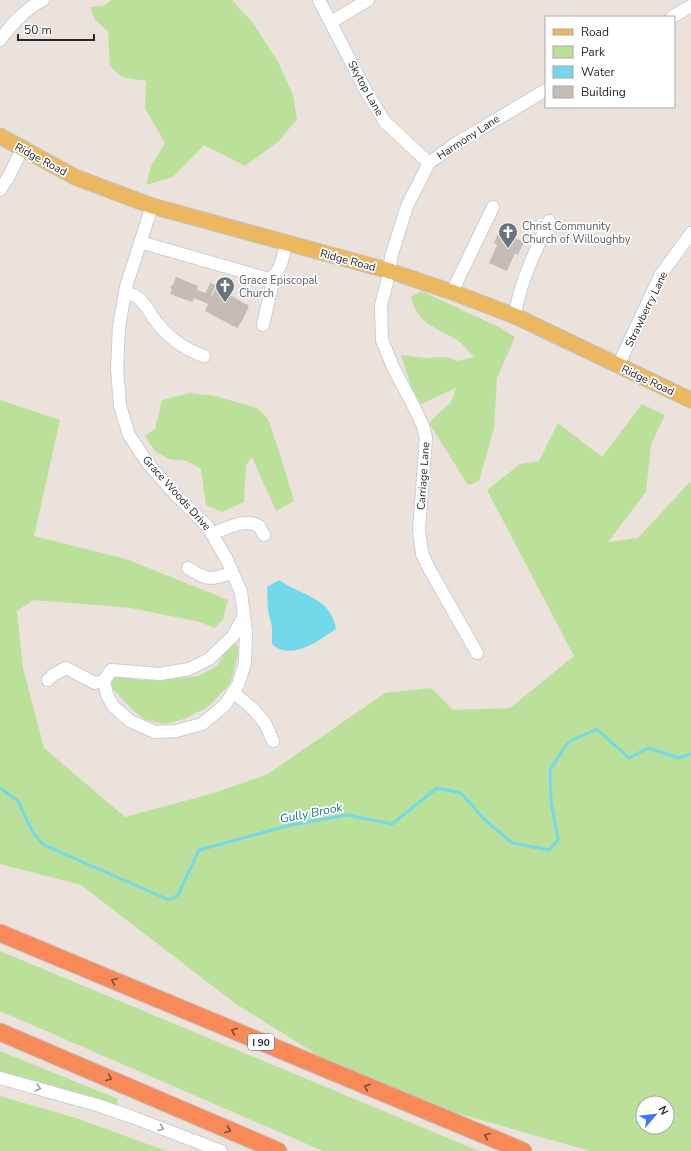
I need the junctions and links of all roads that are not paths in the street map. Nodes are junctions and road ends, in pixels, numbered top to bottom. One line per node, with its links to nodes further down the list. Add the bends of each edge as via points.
1 (43, 0): 7 (street, via 31,6)
2 (319, 0): 6 (street, Skytop Lane)
3 (368, 0): 6 (street)
4 (691, 6): 5 (street)
5 (674, 16)
6 (331, 22): 11 (street, Skytop Lane, via 367,93 385,122)
7 (0, 40)
8 (545, 91): 11 (street, Harmony Lane, via 468,136)
9 (0, 136): 10 (main road, Ridge Road)
10 (22, 149): 12 (street); 13 (main road, Ridge Road, via 75,177)
11 (429, 164): 19 (street, Harmony Lane, via 407,206 391,257)
12 (0, 190)
13 (152, 206): 17 (street, Grace Woods Drive); 18 (main road, Ridge Road)
14 (493, 207): 22 (street)
15 (549, 221): 23 (street, via 524,278)
16 (691, 233): 26 (street, Strawberry Lane, via 660,276)
17 (140, 242): 20 (street, via 269,279); 21 (street, Grace Woods Drive)
18 (286, 243): 19 (main road, Ridge Road); 20 (street)
19 (390, 271): 22 (main road, Ridge Road); 33 (street, Carriage Lane, via 381,305 382,340 392,367 423,426 426,438 419,530 422,554)
20 (274, 277): 24 (street)
21 (125, 292): 25 (street, via 138,297 159,325 180,346); 28 (street, Grace Woods Drive, via 119,327 117,368 120,406 129,435 149,465)
22 (452, 292): 23 (main road, Ridge Road)
23 (515, 316): 26 (main road, Ridge Road)
24 (263, 325)
25 (204, 356)
26 (618, 366): 27 (main road, Ridge Road)
27 (691, 400)
28 (212, 534): 29 (street, via 250,523 259,526); 31 (street, Grace Woods Drive)
29 (264, 535)
30 (188, 568): 31 (street, via 209,579)
31 (232, 572): 32 (street, Grace Woods Drive, via 241,592)
32 (244, 616): 35 (street, via 233,636 209,659 189,669 160,674 111,670); 36 (street, Grace Woods Drive, via 245,663)
33 (477, 653)
34 (48, 680): 35 (street, via 66,668 95,683)
35 (104, 681): 36 (street, Grace Woods Drive, via 113,706 130,721 155,732 176,731 202,724 225,705)
36 (233, 692): 37 (street, via 265,723)
37 (274, 741)
38 (0, 933): 43 (highway, I 90, one-way to 38)
39 (0, 1032): 42 (highway, one-way to 42)
40 (0, 1078): 41 (street, one-way to 41, via 104,1107)
41 (221, 1151)
42 (278, 1151)
43 (523, 1151)

